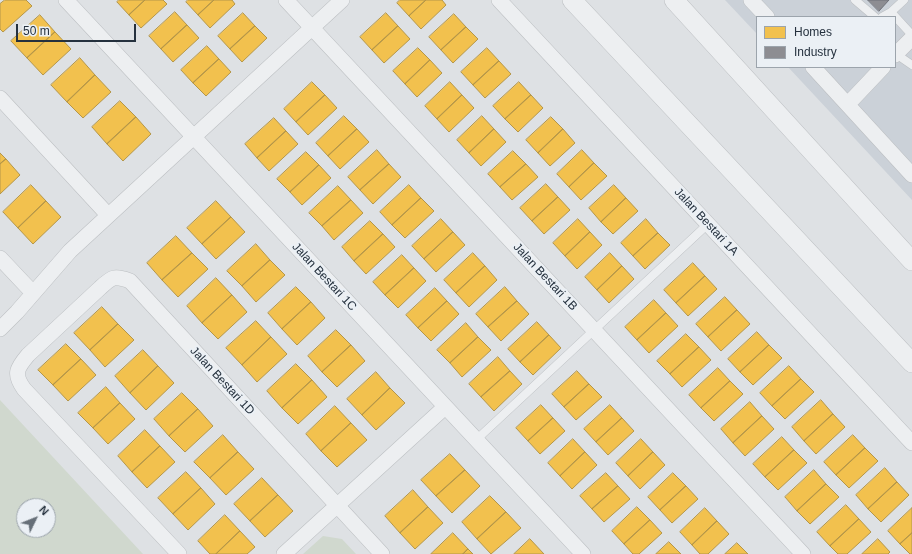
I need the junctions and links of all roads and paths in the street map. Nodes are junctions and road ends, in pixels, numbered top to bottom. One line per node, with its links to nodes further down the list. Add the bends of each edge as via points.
1 (66, 0): 24 (street, Jalan Bestari 1C)
2 (286, 0): 16 (street, Jalan Bestari 1B)
3 (342, 0): 16 (street)
4 (499, 0): 27 (street, Jalan Bestari 1A)
5 (572, 0): 33 (street)
6 (674, 0): 29 (street)
7 (751, 0): 11 (street)
8 (855, 0): 12 (lane)
9 (904, 0): 10 (lane)
10 (891, 12): 13 (lane); 14 (lane)
11 (766, 16)
12 (874, 16)
13 (884, 16)
14 (894, 16)
15 (896, 18): 17 (lane)
16 (312, 28): 24 (street); 32 (street, Jalan Bestari 1B)
17 (912, 36): 18 (street)
18 (896, 54): 19 (lane)
19 (912, 65)
20 (814, 68): 23 (street)
21 (882, 68): 23 (street)
22 (0, 98): 26 (street)
23 (848, 104): 25 (street)
24 (193, 136): 26 (street); 34 (street, Jalan Bestari 1C)
25 (912, 175)
26 (108, 215): 30 (street, via 70,251)
27 (708, 224): 32 (lane); 36 (street, Jalan Bestari 1A)
28 (0, 258): 30 (street)
29 (912, 261)
30 (33, 293): 31 (street)
31 (0, 329)
32 (594, 330): 35 (lane); 42 (street, Jalan Bestari 1B)
33 (912, 363)
34 (445, 407): 35 (street, Jalan Bestari 1C); 37 (street)
35 (476, 440): 41 (street, Jalan Bestari 1C)
36 (912, 443)
37 (338, 506): 38 (street, Jalan Bestari 1D, via 130,281 111,278 28,355 16,373 24,389); 39 (street); 40 (street, Jalan Bestari 1D)
38 (179, 554)
39 (284, 554)
40 (382, 554)
41 (583, 554)
42 (803, 554)

